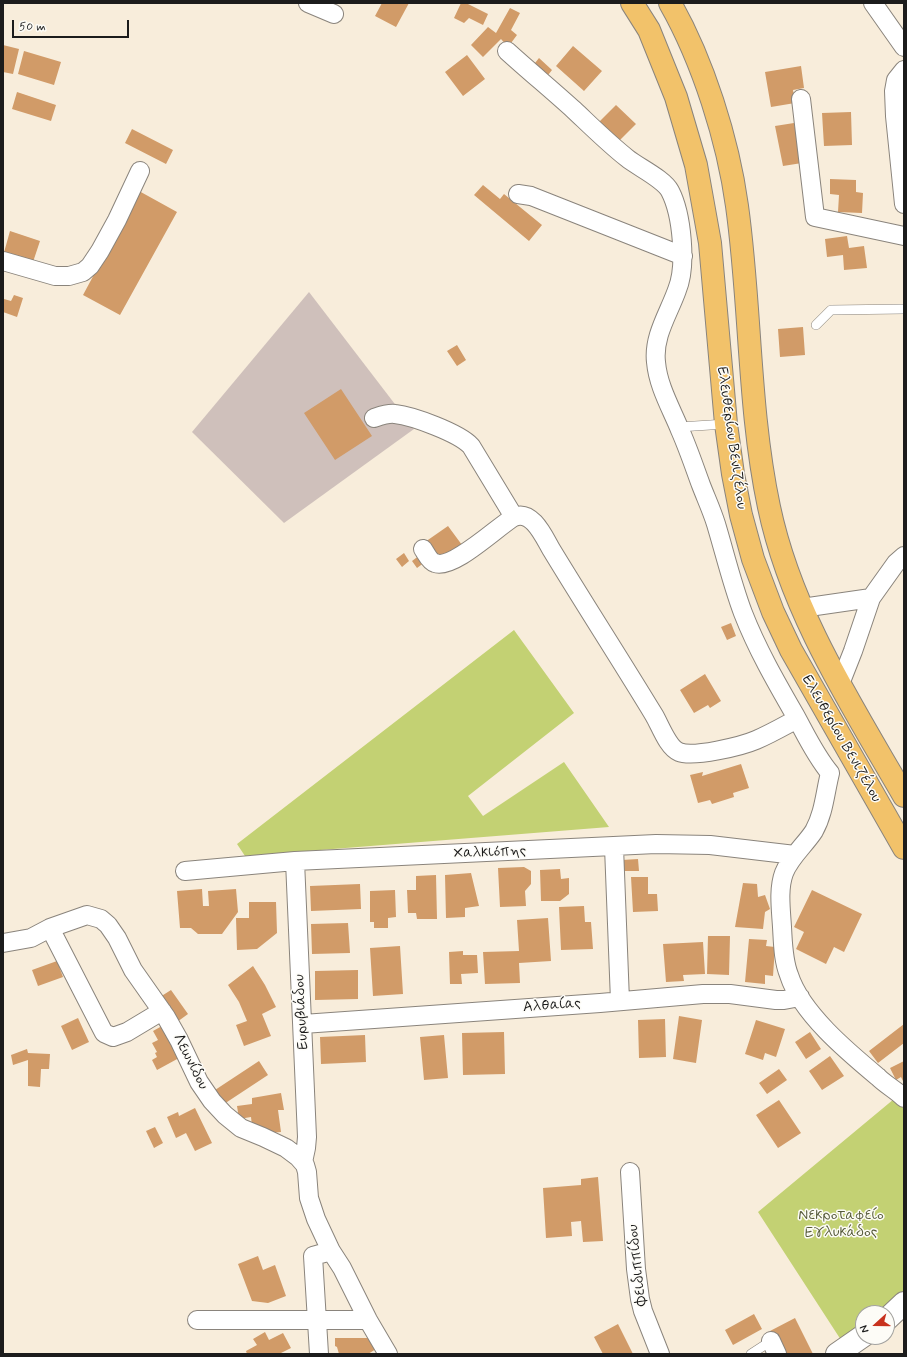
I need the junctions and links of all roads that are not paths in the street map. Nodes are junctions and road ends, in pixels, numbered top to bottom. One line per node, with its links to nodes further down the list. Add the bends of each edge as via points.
1 (308, 3): 5 (street)
2 (632, 3): 19 (main road, Ελευθερίου Βενιζέλου, via 648,30 676,97 696,165 710,243)
3 (670, 3): 25 (main road, Ελευθερίου Βενιζέλου, via 697,60 729,160 742,244 761,464 774,531 786,570)
4 (873, 3): 6 (street)
5 (334, 14)
6 (904, 47)
7 (507, 51): 14 (street, via 617,150 669,188 678,217)
8 (904, 70): 12 (street, via 896,80 894,91)
9 (801, 99): 13 (street, via 815,217)
10 (140, 171): 15 (street, via 118,220 95,260 83,272 55,276)
11 (518, 194): 14 (street, via 531,196)
12 (904, 204)
13 (904, 236)
14 (683, 256): 20 (street, via 678,288 656,344 659,377)
15 (3, 261)
16 (904, 309): 17 (lane, via 831,310)
17 (816, 325)
18 (374, 418): 21 (street, via 393,413 433,425 466,440)
19 (726, 424): 20 (lane); 28 (main road, Ελευθερίου Βενιζέλου, via 740,515 764,591 791,650)
20 (679, 427): 27 (street, via 715,522 744,614 762,655)
21 (514, 517): 22 (street, via 449,562 434,563); 27 (street, via 526,517 539,529 627,670 669,744 676,750 695,754 720,750 756,740)
22 (424, 548)
23 (904, 556): 24 (street)
24 (871, 598): 25 (street); 26 (street)
25 (802, 608): 26 (main road, Ελευθερίου Βενιζέλου)
26 (840, 684): 30 (main road, Ελευθερίου Βενιζέλου)
27 (797, 719): 29 (street)
28 (849, 753): 29 (street); 32 (main road, Ελευθερίου Βενιζέλου)
29 (830, 773): 33 (street, via 825,802 814,831)
30 (904, 796)
31 (614, 847): 33 (street, Χαλκιόπης, via 696,844); 34 (street, Χαλκιόπης); 39 (street)
32 (904, 848)
33 (795, 855): 38 (street, via 784,872 780,888 785,960 791,982)
34 (295, 861): 35 (street, Χαλκιόπης); 41 (street, Ευρυβιάδου)
35 (185, 871)
36 (50, 928): 37 (street, Λεωνίδου, via 28,939); 40 (street, Λεωνίδου, via 87,915 105,921 133,970); 40 (street, via 104,1033 113,1037 127,1032)
37 (3, 943)
38 (800, 997): 39 (street, Αλθαίας, via 776,1000 720,994); 42 (street, via 823,1026 853,1056)
39 (620, 1001): 41 (street, Αλθαίας)
40 (162, 1011): 43 (street, Λεωνίδου, via 201,1087 219,1109 241,1128 286,1148)
41 (303, 1024): 43 (street, Ευρυβιάδου, via 307,1137)
42 (904, 1098)
43 (303, 1162): 45 (street, via 312,1209)
44 (630, 1172): 55 (street, Φειδιππίδου, via 640,1299)
45 (331, 1251): 48 (street, via 313,1256); 50 (street)
46 (904, 1303): 47 (street)
47 (895, 1311)
48 (317, 1319): 49 (street); 50 (street); 53 (street)
49 (197, 1320)
50 (368, 1320): 54 (street)
51 (855, 1342): 57 (street)
52 (774, 1348): 56 (lane)
53 (319, 1354)
54 (388, 1354)
55 (660, 1354)
56 (751, 1354)
57 (837, 1354)

